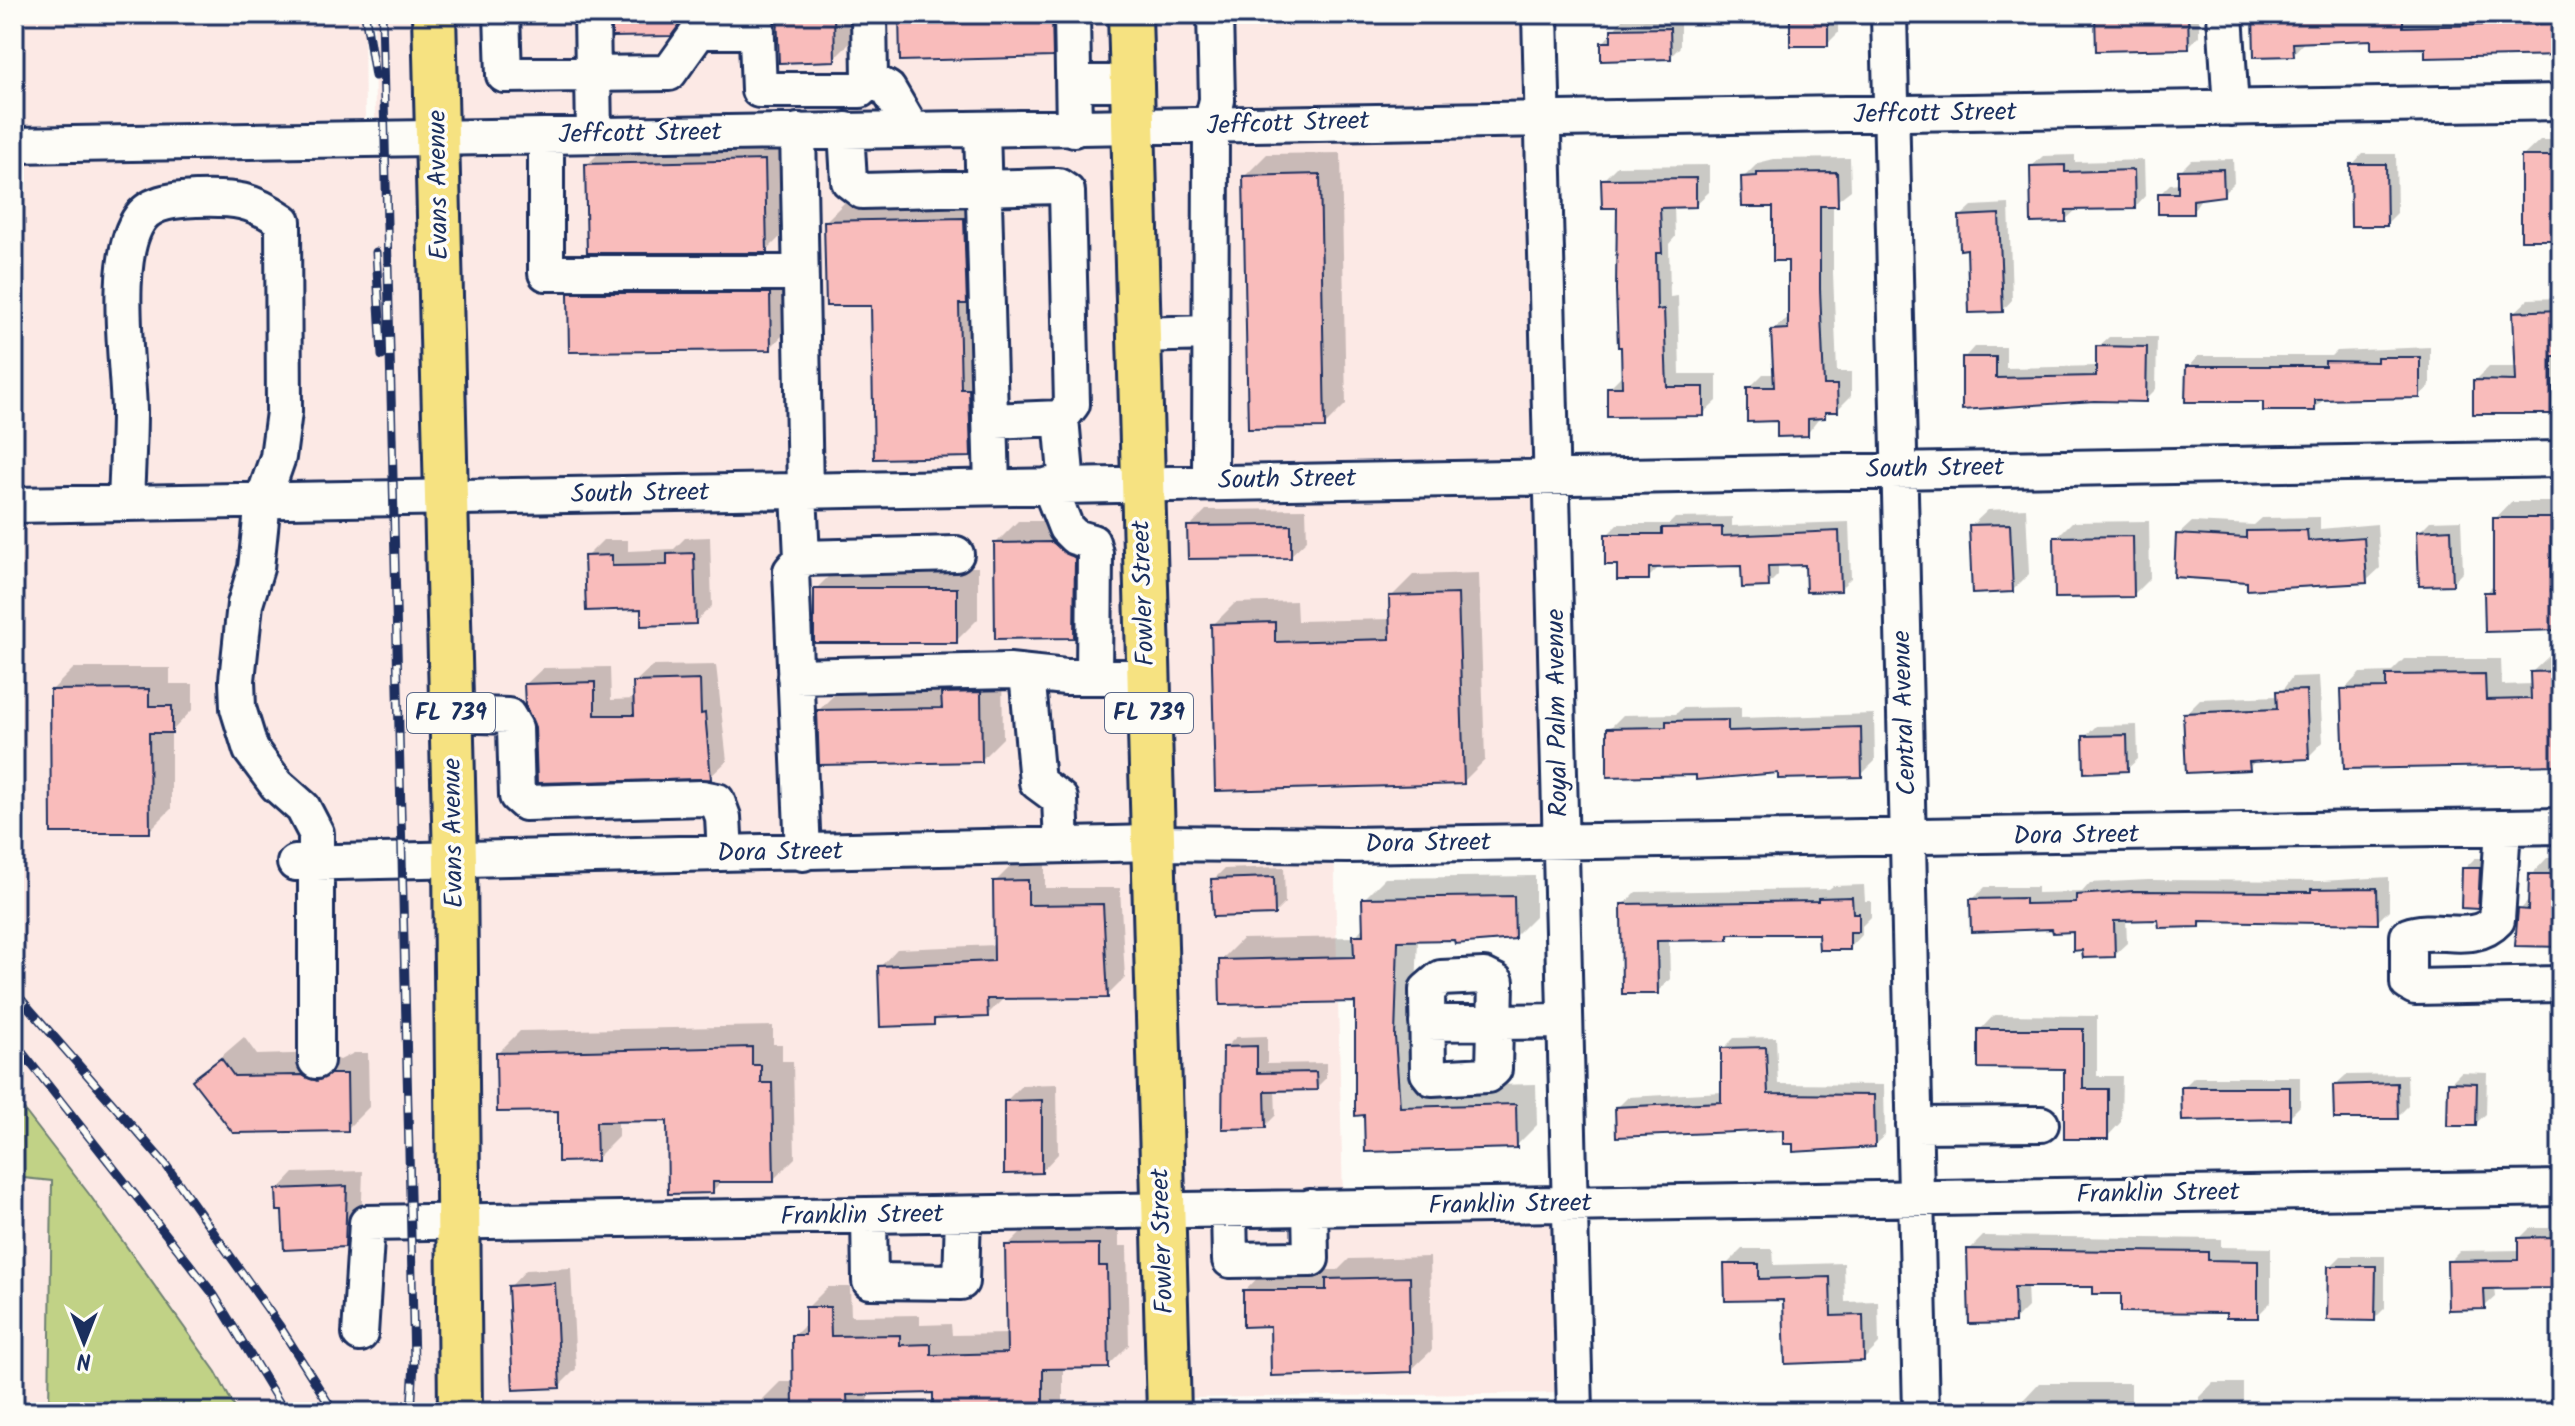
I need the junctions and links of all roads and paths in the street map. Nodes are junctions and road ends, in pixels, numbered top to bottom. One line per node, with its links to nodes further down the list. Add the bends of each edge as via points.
1 (434, 14): 30 (main road, Evans Avenue / FL 739)
2 (502, 14): 13 (street, via 504,75)
3 (592, 14): 13 (street)
4 (869, 14): 14 (street)
5 (1072, 14): 15 (street)
6 (1130, 14): 16 (main road, Fowler Street / FL 739)
7 (1215, 14): 21 (street, via 1217,100)
8 (1540, 14): 20 (street, Royal Palm Avenue)
9 (1889, 14): 19 (street, Central Avenue)
10 (2225, 14): 18 (street)
11 (699, 22): 12 (street); 13 (street, via 669,73)
12 (757, 23): 14 (street, via 759,90 860,90)
13 (593, 74): 28 (street)
14 (870, 79): 26 (street, via 888,89)
15 (1074, 83): 16 (street); 24 (street)
16 (1131, 83): 22 (main road, Fowler Street / FL 739)
17 (2561, 102): 18 (street, Jeffcott Street)
18 (2231, 108): 19 (street, Jeffcott Street)
19 (1891, 115): 20 (street, Jeffcott Street); 39 (street, Central Avenue)
20 (1542, 118): 21 (street, Jeffcott Street); 40 (street, Royal Palm Avenue)
21 (1211, 126): 22 (street, Jeffcott Street); 34 (street)
22 (1132, 128): 24 (street, Jeffcott Street); 35 (main road, Fowler Street / FL 739)
23 (982, 129): 24 (street, Jeffcott Street); 26 (street, Jeffcott Street); 32 (street)
24 (1074, 129)
25 (846, 130): 26 (street, Jeffcott Street); 27 (street, Jeffcott Street); 32 (street, via 849,181 862,191)
26 (912, 130)
27 (798, 131): 28 (street, Jeffcott Street); 33 (street)
28 (594, 135): 29 (street, Jeffcott Street)
29 (546, 136): 30 (street, Jeffcott Street); 33 (street, via 546,273)
30 (438, 138): 31 (street, Jeffcott Street); 46 (main road, Evans Avenue / FL 739)
31 (14, 145)
32 (984, 188): 36 (street, via 1058,186 1067,192 1072,404); 37 (street)
33 (800, 273): 45 (street)
34 (1210, 333): 35 (street); 41 (street)
35 (1137, 335): 42 (main road, Fowler Street / FL 739)
36 (1061, 418): 37 (street); 43 (street)
37 (990, 421): 44 (street)
38 (2561, 459): 39 (street, South Street)
39 (1898, 468): 40 (street, South Street); 59 (street, Central Avenue)
40 (1552, 476): 41 (street, South Street); 60 (street, Royal Palm Avenue)
41 (1210, 481): 42 (street, South Street)
42 (1140, 482): 43 (street, South Street); 55 (main road, Fowler Street / FL 739)
43 (1058, 485): 44 (street, South Street); 54 (street, via 1066,528 1092,542 1095,553)
44 (992, 487): 45 (street, South Street)
45 (802, 492): 46 (street, South Street); 51 (street)
46 (448, 495): 47 (street, South Street); 56 (main road, Evans Avenue / FL 739)
47 (263, 500): 48 (street, South Street); 48 (street, via 278,457 284,412 283,221 238,198 169,200 142,215 130,238 125,277); 66 (street, via 256,568 237,648 238,708 251,750 312,819 316,833)
48 (126, 503): 49 (street, South Street)
49 (14, 505)
50 (956, 554): 51 (street)
51 (802, 558): 53 (street, via 791,571)
52 (1027, 673): 53 (street); 54 (street); 62 (street, via 1037,782 1060,799)
53 (795, 676): 64 (street)
54 (1094, 677): 55 (street)
55 (1148, 677): 61 (main road, Fowler Street / FL 739)
56 (452, 714): 63 (street, via 508,716 515,728 517,796 525,803 717,801); 65 (main road, Evans Avenue / FL 739)
57 (2561, 826): 58 (street, Dora Street)
58 (2503, 828): 59 (street, Dora Street); 67 (street, via 2497,920 2477,934 2408,936 2408,983)
59 (1909, 839): 60 (street, Dora Street); 73 (street, Central Avenue)
60 (1561, 841): 61 (street, Dora Street); 68 (street, Royal Palm Avenue)
61 (1153, 843): 62 (street, Dora Street); 79 (main road, Fowler Street / FL 739)
62 (1062, 845): 64 (street, Dora Street)
63 (725, 853): 64 (street, Dora Street); 65 (street, Dora Street)
64 (803, 853)
65 (455, 860): 66 (street, Dora Street); 82 (main road, Evans Avenue / FL 739)
66 (305, 863): 71 (street)
67 (2561, 984)
68 (1563, 1021): 70 (street); 76 (street, Royal Palm Avenue)
69 (1427, 1023): 70 (street); 70 (street, via 1427,990 1432,983 1484,976 1496,982); 70 (street, via 1432,1078 1487,1075 1494,1069)
70 (1496, 1023)
71 (316, 1061)
72 (2041, 1124): 73 (street)
73 (1914, 1125): 75 (street, Central Avenue)
74 (2561, 1188): 75 (street, Franklin Street)
75 (1916, 1197): 76 (street, Franklin Street); 87 (street, Central Avenue)
76 (1569, 1204): 77 (street, Franklin Street); 86 (street, Royal Palm Avenue)
77 (1310, 1207): 78 (street, Franklin Street); 78 (street, via 1311,1259 1230,1260)
78 (1229, 1209): 79 (street, Franklin Street)
79 (1162, 1211): 80 (street, Franklin Street); 85 (main road, Fowler Street / FL 739)
80 (963, 1214): 81 (street, Franklin Street); 81 (street, via 961,1282 870,1281)
81 (869, 1216): 82 (street, Franklin Street)
82 (459, 1222): 83 (street, Franklin Street, via 367,1223); 84 (main road, Evans Avenue / FL 739)
83 (360, 1334)
84 (460, 1412)
85 (1169, 1412)
86 (1575, 1412)
87 (1921, 1412)

